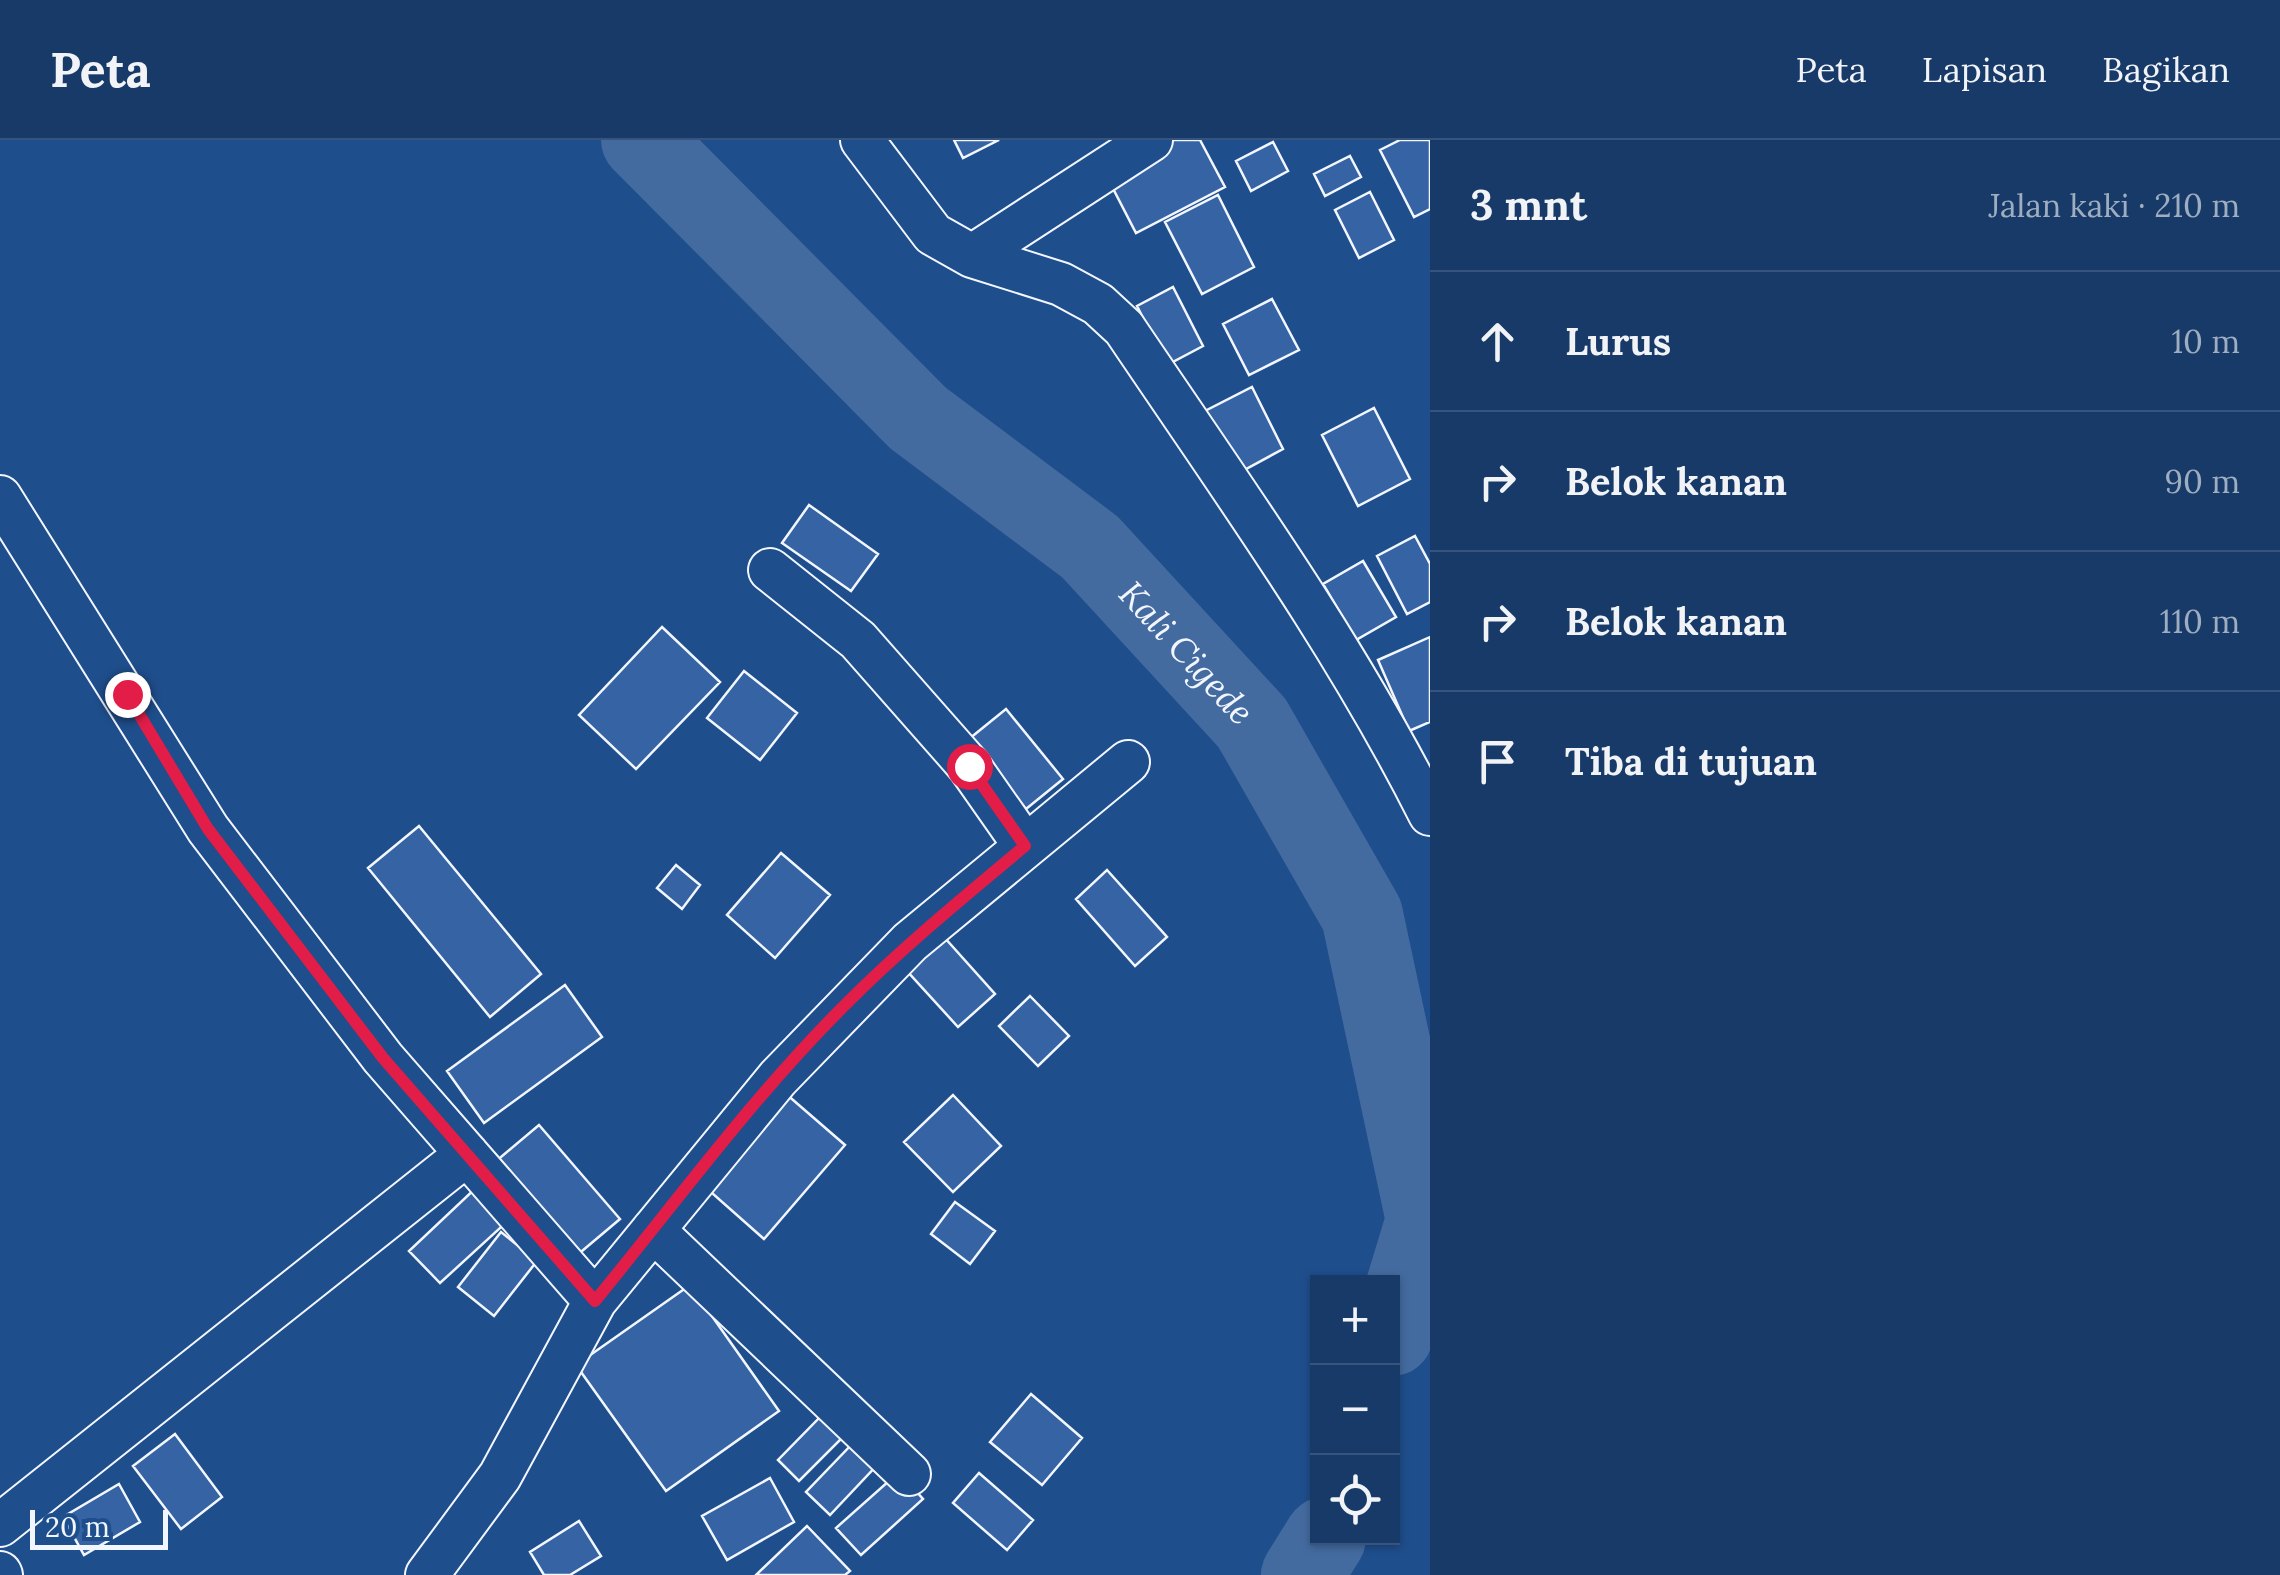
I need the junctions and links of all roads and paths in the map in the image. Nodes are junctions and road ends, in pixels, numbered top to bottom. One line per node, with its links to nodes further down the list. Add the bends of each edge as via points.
1 (862, 140): 3 (street, via 933,234)
2 (1151, 140): 3 (street)
3 (972, 256): 7 (street, via 1061,284 1124,328 1298,587)
4 (0, 497): 9 (street, via 208,829 383,1058)
5 (770, 570): 8 (street, via 858,640 969,766)
6 (1128, 762): 8 (street)
7 (1430, 814)
8 (1025, 846): 10 (street, via 845,1005)
9 (467, 1154): 11 (street); 13 (street)
10 (653, 1230): 11 (street); 12 (street)
11 (595, 1301): 14 (street, via 500,1476)
12 (909, 1474)
13 (0, 1524)
14 (427, 1575)

